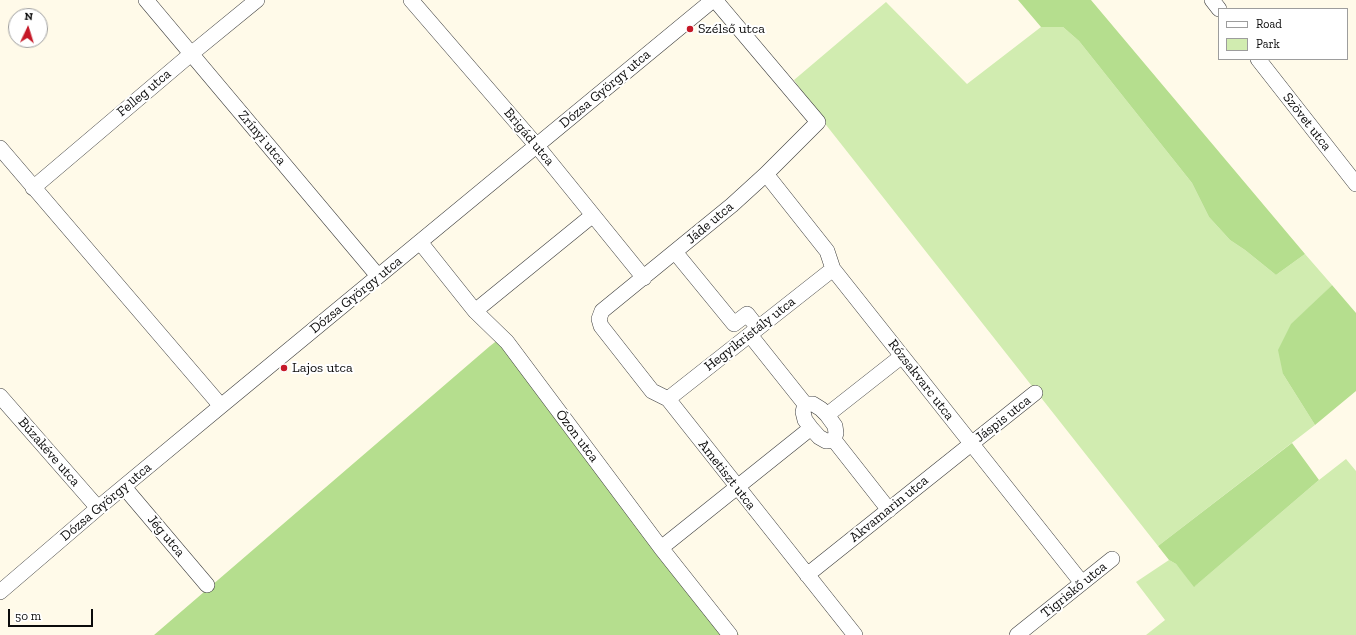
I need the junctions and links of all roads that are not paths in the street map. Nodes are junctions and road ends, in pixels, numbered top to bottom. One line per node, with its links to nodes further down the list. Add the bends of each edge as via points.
1 (146, 0): 7 (street, Zrínyi utca)
2 (257, 0): 7 (street, Felleg utca)
3 (411, 0): 9 (street, Brigád utca)
4 (714, 0): 9 (street, Dózsa György utca); 11 (street, Jáde utca, via 818,122)
5 (1212, 0): 6 (street)
6 (1218, 8)
7 (191, 54): 13 (street, Felleg utca); 18 (street, Zrínyi utca)
8 (1259, 60): 12 (street, Szövet utca)
9 (537, 146): 14 (street, Brigád utca); 15 (street, Dózsa György utca)
10 (0, 148): 13 (street)
11 (766, 174): 16 (street, Jáde utca); 17 (street, Rózsakvarc utca, via 827,251)
12 (1356, 184)
13 (33, 188): 28 (street)
14 (593, 215): 19 (street, Brigád utca); 20 (street)
15 (420, 242): 18 (street, Dózsa György utca); 20 (street, Ózon utca)
16 (675, 252): 19 (street, Jáde utca); 22 (street, via 734,324 747,314)
17 (833, 269): 22 (street, Hegyikristály utca); 23 (street, Rózsakvarc utca)
18 (378, 276): 28 (street, Dózsa György utca)
19 (644, 278): 21 (street, Jáde utca, via 602,311)
20 (475, 311): 37 (street, Ózon utca, via 507,342)
21 (599, 319): 26 (street, Ametiszt utca, via 601,326 652,391)
22 (754, 331): 26 (street, Hegyikristály utca); 27 (street)
23 (902, 356): 29 (street); 32 (street, Rózsakvarc utca)
24 (1035, 393): 32 (street, Jáspis utca)
25 (0, 396): 35 (street, Búzakéve utca)
26 (668, 399): 33 (street, Ametiszt utca)
27 (805, 404): 29 (street, via 813,404); 30 (street, via 803,412)
28 (221, 406): 34 (street, Dózsa György utca)
29 (827, 415): 31 (street, via 835,426)
30 (811, 428): 31 (street, via 819,437); 33 (street)
31 (834, 440): 36 (street)
32 (971, 444): 36 (street, Akvamarin utca); 40 (street, Rózsakvarc utca)
33 (736, 486): 37 (street); 39 (street, Ametiszt utca)
34 (124, 487): 35 (street, Dózsa György utca); 41 (street, Jég utca)
35 (98, 508): 42 (street, Dózsa György utca)
36 (889, 510): 39 (street, Akvamarin utca)
37 (661, 548): 43 (street, Ózon utca)
38 (1112, 559): 40 (street, Tigriskő utca)
39 (807, 575): 44 (street, Ametiszt utca)
40 (1082, 583): 45 (street, Tigriskő utca)
41 (207, 585)
42 (0, 592)
43 (730, 635)
44 (855, 635)
45 (1017, 635)

